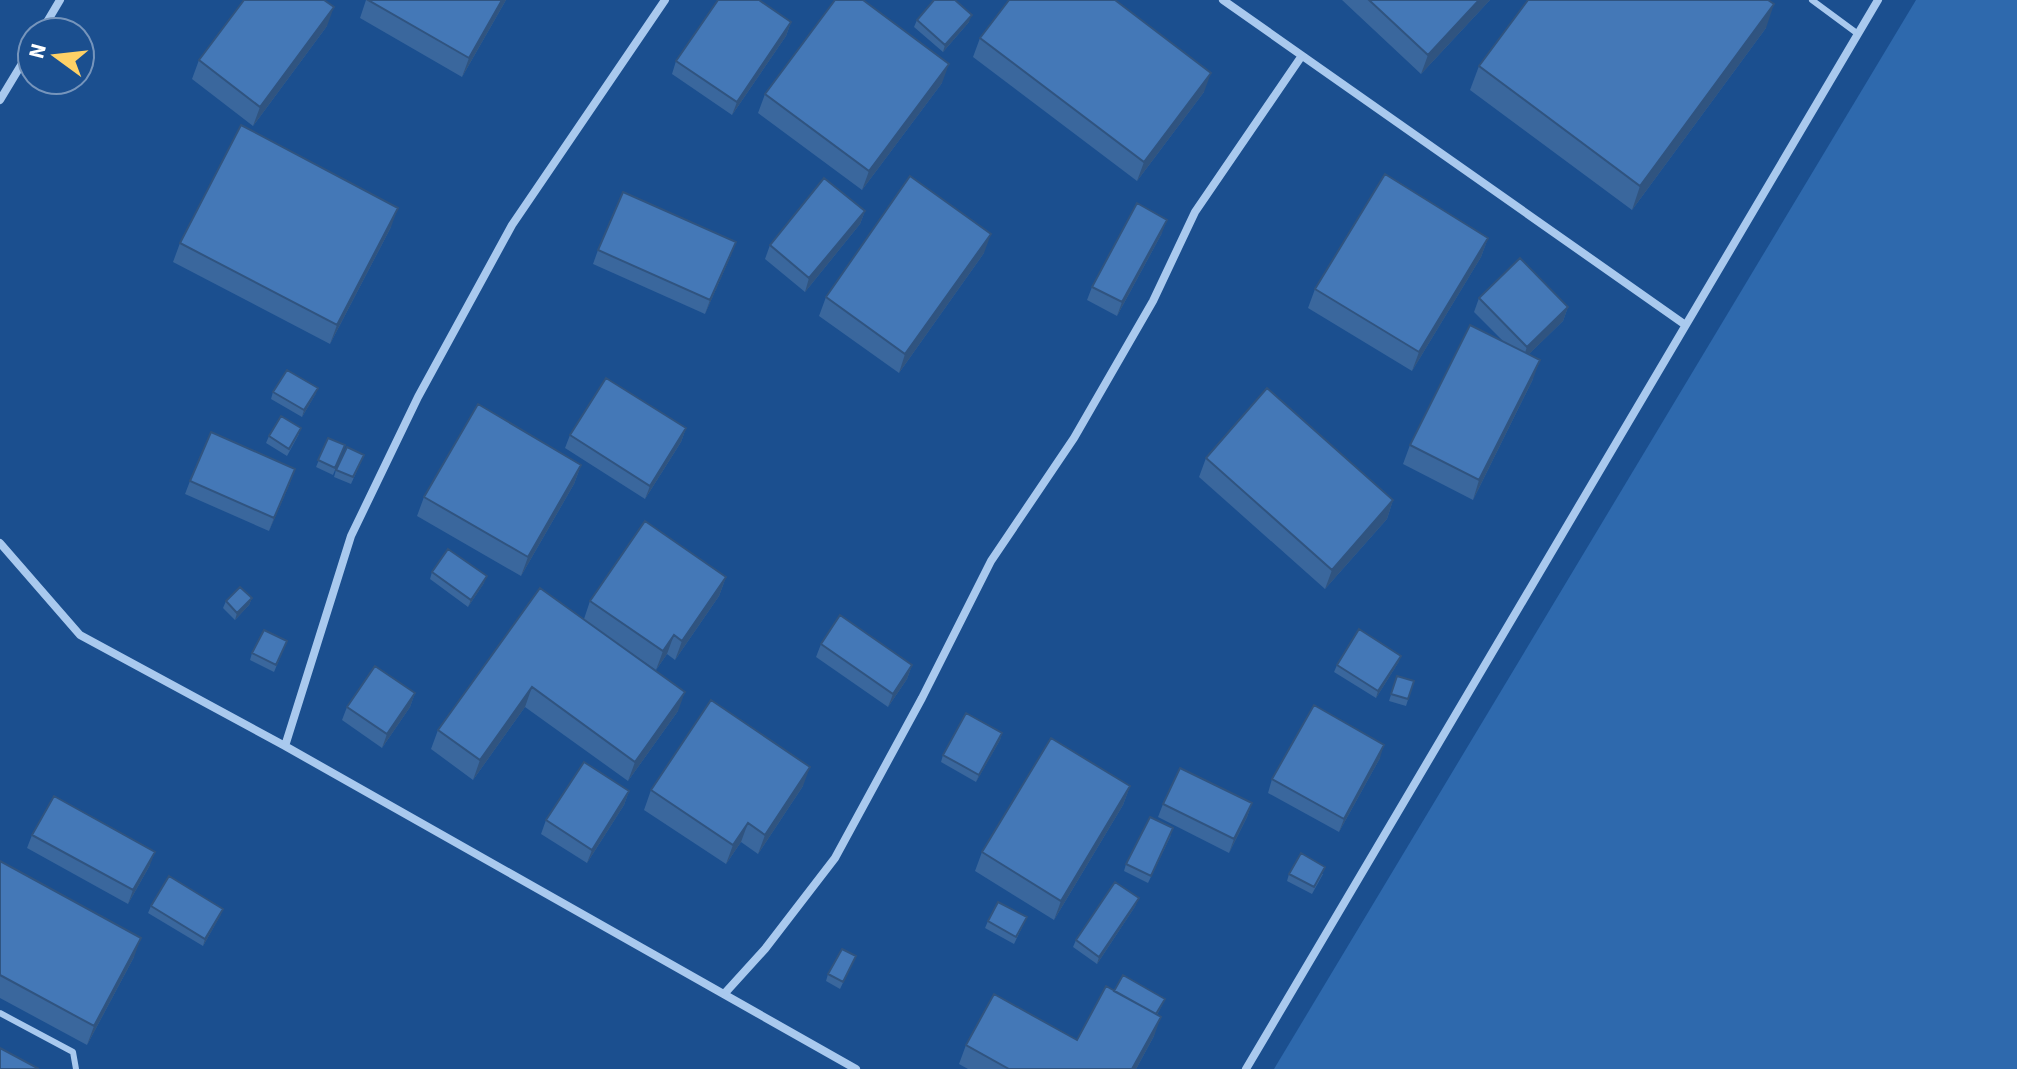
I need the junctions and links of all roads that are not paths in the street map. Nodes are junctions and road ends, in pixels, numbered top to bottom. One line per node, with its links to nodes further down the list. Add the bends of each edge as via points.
1 (665, 0): 11 (street, via 512,225 418,397 351,536)
2 (1223, 0): 6 (street)
3 (1812, 0): 5 (lane)
4 (1878, 0): 5 (street)
5 (1858, 34): 9 (street)
6 (1301, 57): 9 (street); 12 (street, via 1195,212 1153,301 1074,438 991,561 835,858)
7 (16, 74): 8 (street)
8 (0, 100)
9 (1684, 324): 16 (street)
10 (0, 543): 11 (street, via 80,635)
11 (285, 746): 12 (street)
12 (725, 993): 15 (street)
13 (0, 1013): 14 (lane, via 73,1052)
14 (76, 1069)
15 (856, 1069)
16 (1246, 1069)

